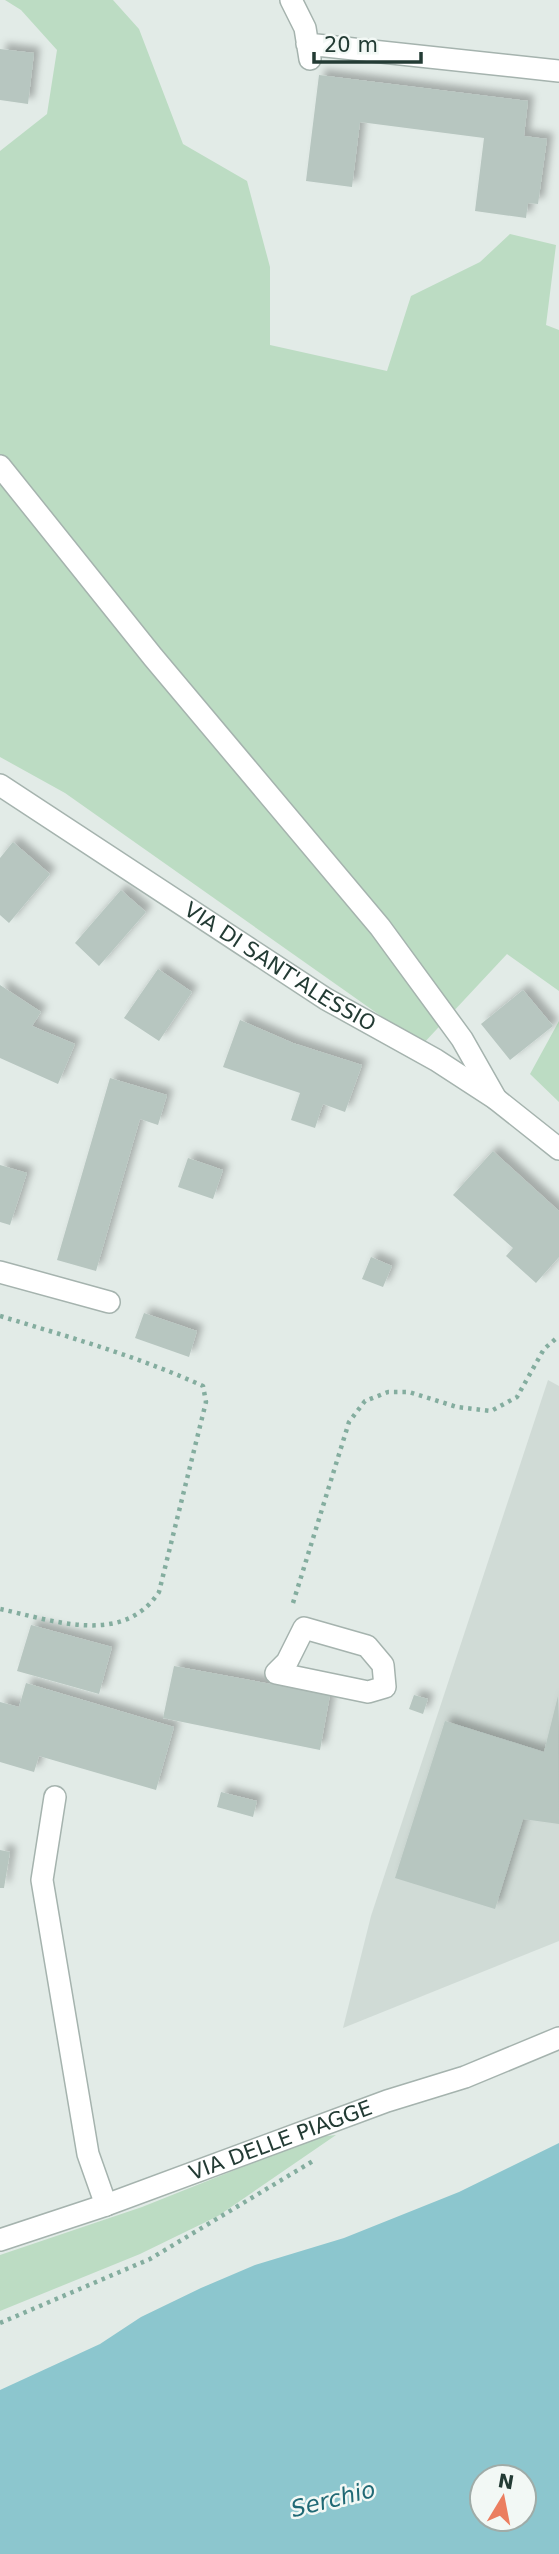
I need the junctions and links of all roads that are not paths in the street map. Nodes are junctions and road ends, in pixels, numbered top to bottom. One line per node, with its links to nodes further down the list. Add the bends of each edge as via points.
1 (291, 0): 2 (street, via 305,28 309,52)
2 (559, 71)
3 (0, 466): 5 (street, via 380,927 461,1039)
4 (0, 785): 5 (street, VIA DI SANT'ALESSIO, via 326,999)
5 (496, 1099): 6 (street, VIA DI SANT'ALESSIO)
6 (559, 1149)
7 (0, 1272): 8 (street)
8 (109, 1303)
9 (276, 1673): 9 (street, via 368,1692 385,1687 383,1665 367,1646 304,1628 287,1662)
10 (55, 1797): 12 (street, via 42,1880 88,2154)
11 (559, 2038): 12 (street, VIA DELLE PIAGGE, via 465,2077 387,2101)
12 (106, 2205): 13 (street, VIA DELLE PIAGGE)
13 (0, 2241)

